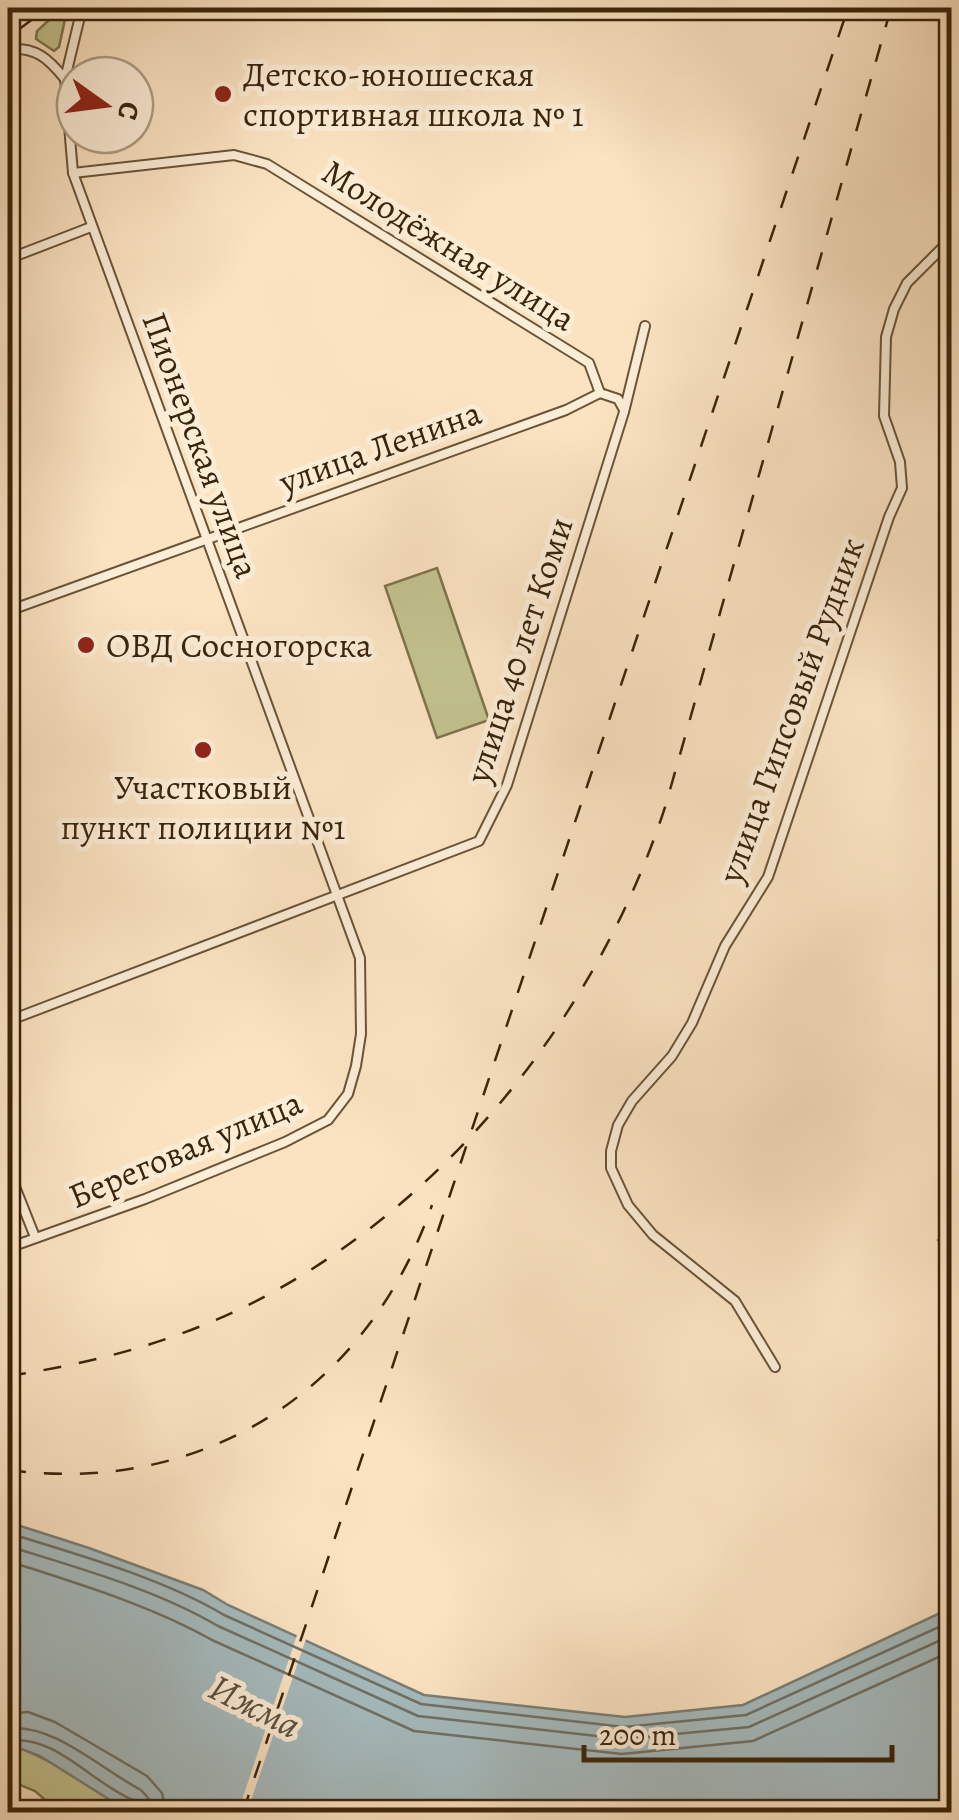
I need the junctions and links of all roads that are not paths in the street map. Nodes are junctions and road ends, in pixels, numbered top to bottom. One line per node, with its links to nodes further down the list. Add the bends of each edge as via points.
1 (36, 8): 3 (main road)
2 (82, 8): 5 (street, Пионерская улица)
3 (8, 30)
4 (8, 49): 6 (street, via 45,55)
5 (70, 55)
6 (55, 68)
7 (71, 155): 8 (street, Пионерская улица)
8 (73, 172): 9 (street, Пионерская улица); 13 (street, Молодёжная улица, via 234,155 268,164 589,364)
9 (91, 227): 11 (street); 15 (street, Пионерская улица)
10 (952, 238): 22 (street, улица Гипсовый Рудник, via 908,283 894,309 886,337 884,416 902,488 768,877 725,946 672,1056 632,1100 611,1151 611,1168 628,1205 653,1235 735,1301)
11 (8, 259)
12 (645, 326): 14 (street, улица 40 лет Коми)
13 (600, 393): 14 (street, Молодёжная улица, via 618,398); 15 (street, улица Ленина)
14 (624, 412): 17 (street, улица 40 лет Коми, via 507,785 479,841)
15 (206, 539): 16 (street, улица Ленина); 17 (street, Пионерская улица)
16 (8, 610)
17 (336, 894): 18 (street, улица 40 лет Коми); 20 (street, Береговая улица, via 360,958 361,1034 348,1094 328,1120 163,1192)
18 (8, 1022)
19 (8, 1169): 20 (street)
20 (35, 1237): 21 (street, Береговая улица)
21 (8, 1248)
22 (776, 1367)

